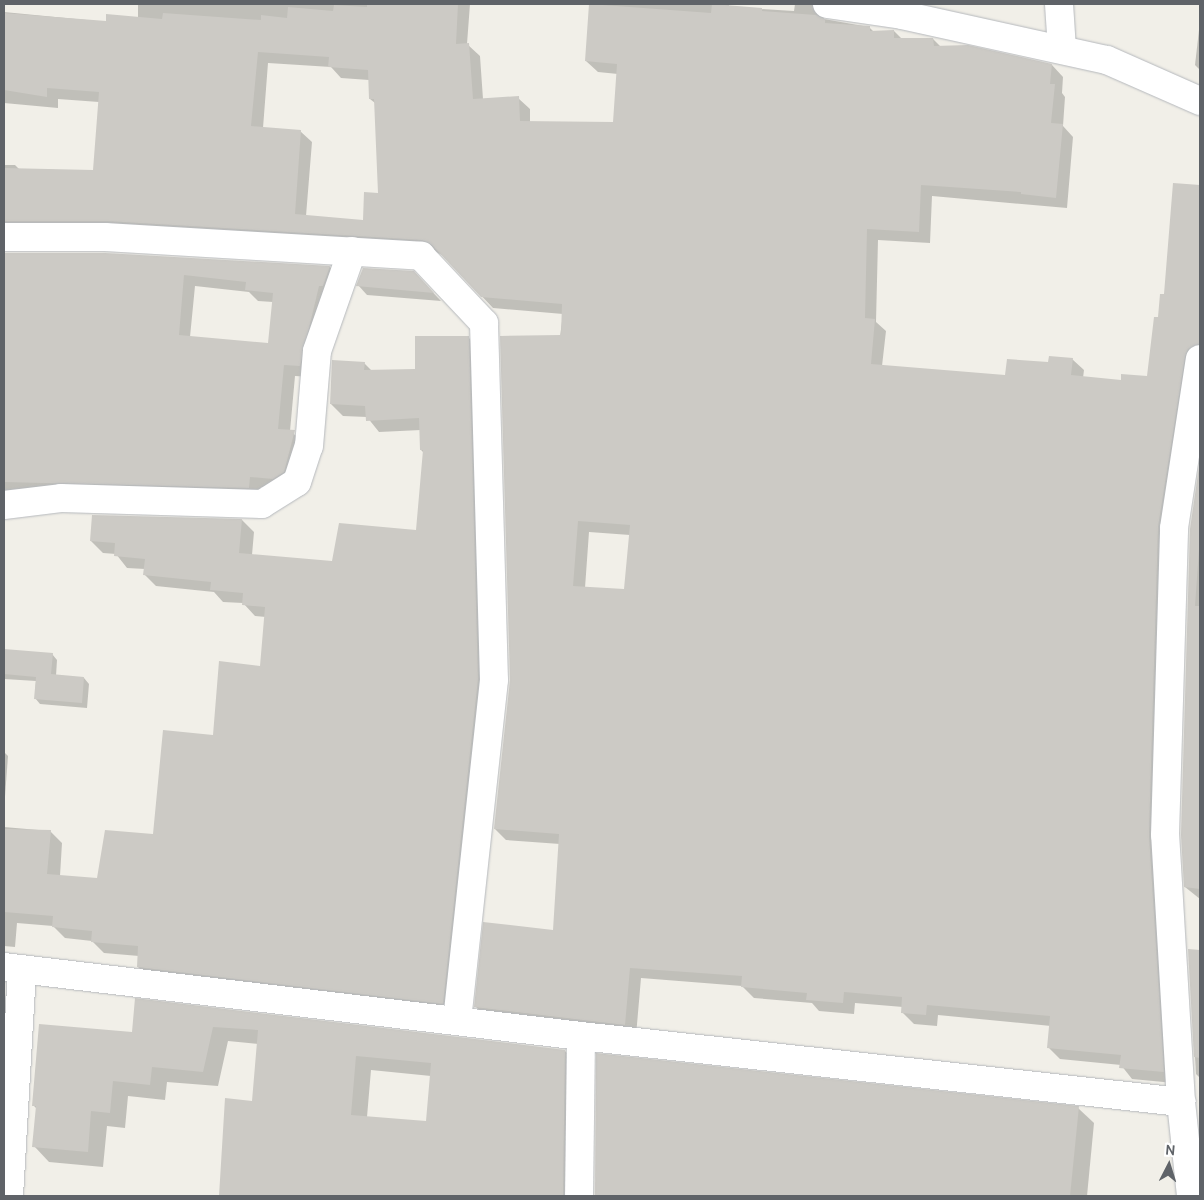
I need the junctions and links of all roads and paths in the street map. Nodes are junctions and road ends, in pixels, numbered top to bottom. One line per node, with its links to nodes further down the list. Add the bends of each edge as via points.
1 (827, 4): 3 (street, via 902,15)
2 (1059, 4): 3 (street)
3 (1062, 50): 4 (street, via 1107,60)
4 (1200, 101)
5 (4, 236): 6 (street, via 105,237)
6 (352, 251): 8 (street, via 317,351 309,446 297,482 262,504 61,498); 10 (street, via 421,256 484,324 494,680)
7 (1200, 359): 12 (street, via 1174,528 1165,835)
8 (4, 505)
9 (13, 968): 10 (street); 13 (street)
10 (457, 1021): 11 (street)
11 (581, 1036): 12 (street); 14 (street)
12 (1181, 1102): 15 (street)
13 (9, 1196)
14 (579, 1196)
15 (1192, 1196)

